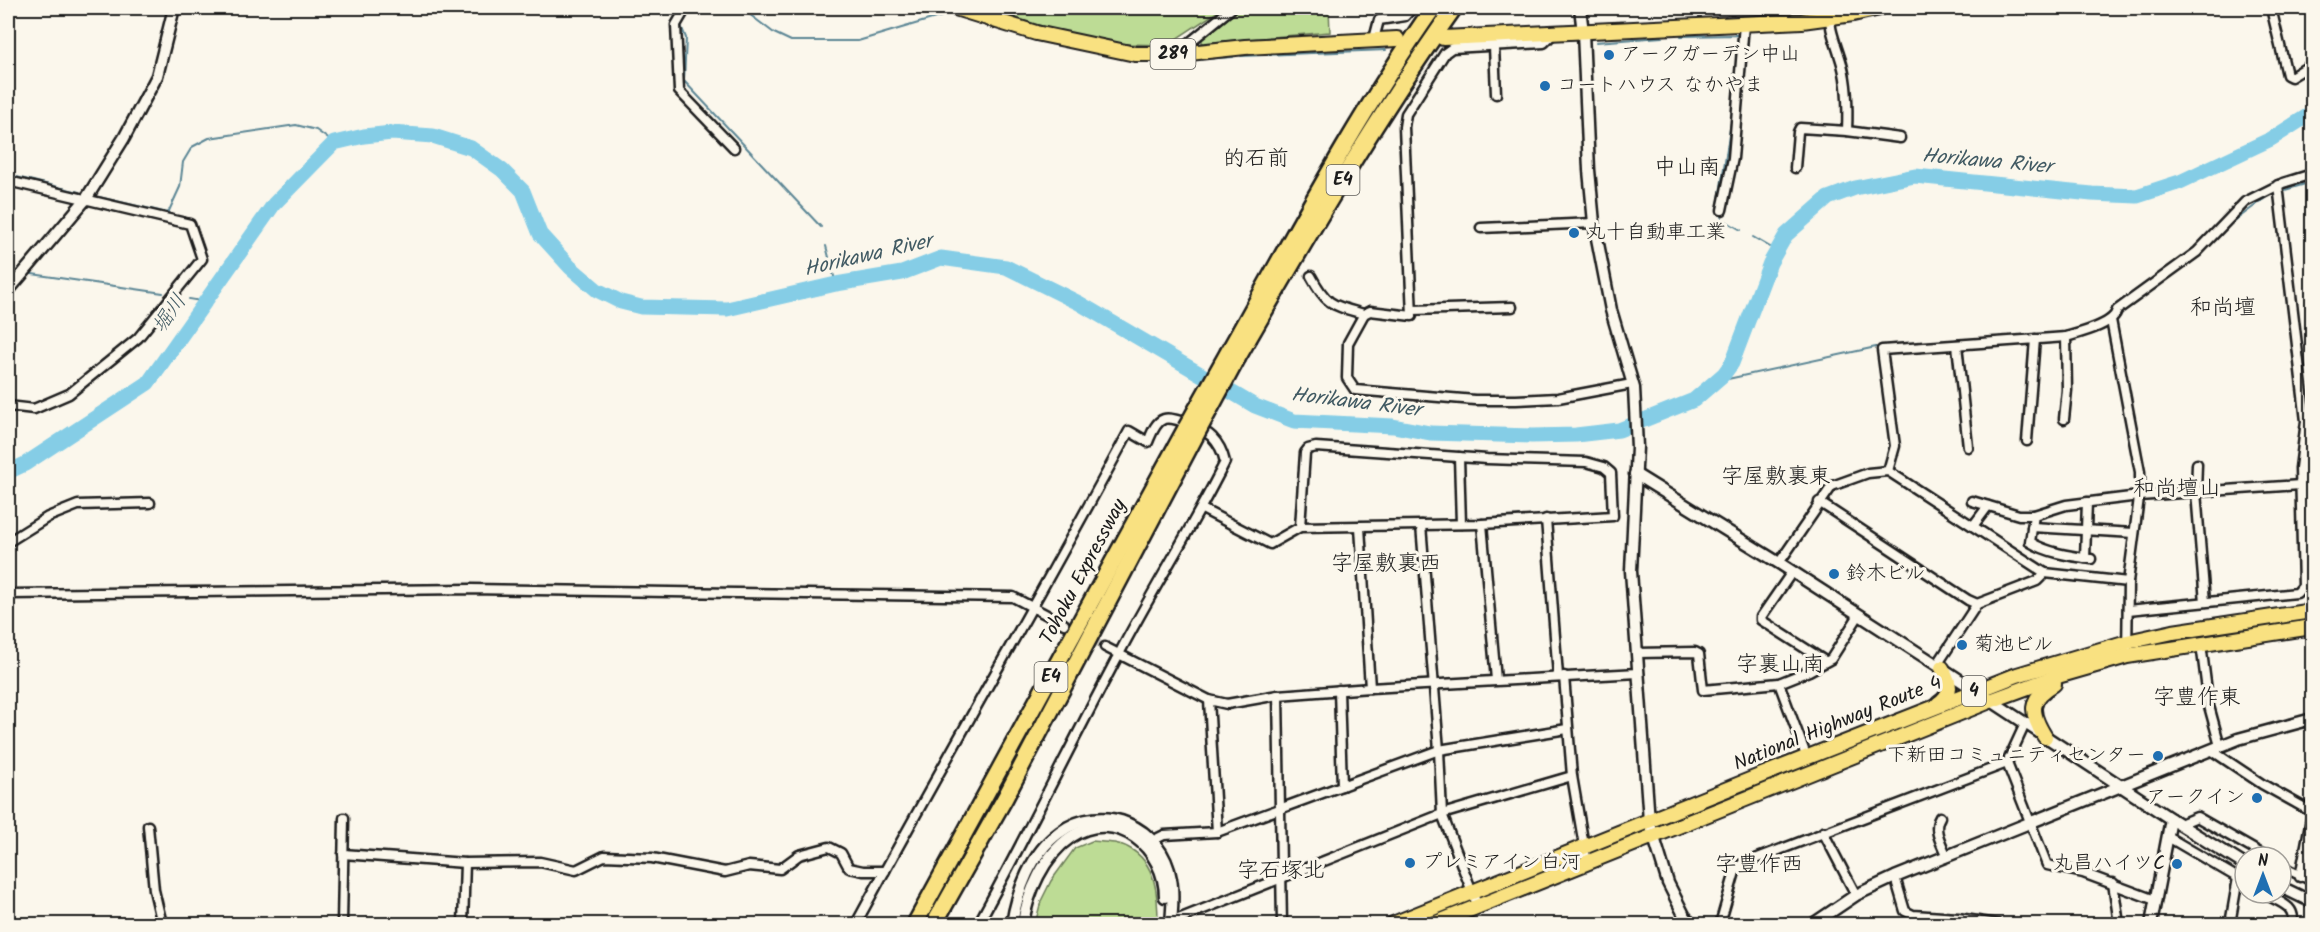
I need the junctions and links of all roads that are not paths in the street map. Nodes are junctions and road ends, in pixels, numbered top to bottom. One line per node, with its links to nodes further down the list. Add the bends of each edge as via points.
1 (174, 8): 29 (street, via 157,76)
2 (686, 8): 24 (street, via 676,25 680,91)
3 (956, 8): 19 (highway, 289, via 1036,33 1135,54)
4 (1232, 8): 19 (street)
5 (1412, 8): 16 (street, via 1405,16 1379,20)
6 (1433, 8): 42 (highway, E4, via 1348,141)
7 (1454, 8): 42 (highway, E4)
8 (1580, 8): 13 (street)
9 (1880, 8): 11 (highway)
10 (2271, 8): 20 (street, via 2287,75 2291,77)
11 (1829, 13): 12 (highway); 22 (street, via 1830,32 1842,64)
12 (1744, 24): 13 (highway); 30 (street, via 1733,158)
13 (1583, 32): 14 (highway); 31 (street)
14 (1553, 34): 15 (highway); 18 (street, via 1544,43)
15 (1443, 38)
16 (1374, 39): 17 (highway, 289); 19 (highway, 289)
17 (1397, 39)
18 (1494, 46): 21 (street); 36 (street, via 1452,48 1445,52 1406,114)
19 (1180, 54)
20 (2313, 64)
21 (1496, 94)
22 (1848, 131): 23 (street); 25 (street, via 1800,128)
23 (1900, 138)
24 (734, 148)
25 (1795, 168)
26 (2313, 174): 28 (street)
27 (8, 181): 29 (street)
28 (2278, 186): 38 (street, via 2245,202 2197,252 2117,310); 53 (street, via 2306,421)
29 (86, 199): 34 (street); 44 (street, via 190,224 202,259 138,338 69,394 34,409)
30 (1722, 210)
31 (1594, 223): 32 (street); 43 (street, via 1611,310)
32 (1481, 228)
33 (1311, 276): 37 (street, via 1322,297 1331,304)
34 (8, 291)
35 (1512, 307): 36 (street)
36 (1413, 310): 37 (street, via 1412,316 1370,310)
37 (1364, 314): 43 (street, via 1348,343 1347,378 1355,390 1516,400 1558,398)
38 (2111, 320): 39 (street); 55 (street, via 2137,447)
39 (2066, 337): 40 (street); 45 (street)
40 (2035, 339): 41 (street); 47 (street)
41 (1957, 345): 48 (street); 51 (street, via 1882,350 1895,446)
42 (1233, 354): 46 (highway, E4, bridge)
43 (1633, 386): 52 (street)
44 (8, 406)
45 (2064, 419)
46 (1191, 430): 160 (highway, Tohoku Expressway / E4); 161 (highway, Tohoku Expressway / E4, via 1005,798)
47 (2027, 441)
48 (1968, 447)
49 (1460, 457): 63 (street, via 1586,462 1611,473 1613,516); 64 (street); 68 (street, via 1308,449)
50 (2198, 464): 54 (street)
51 (1888, 471): 58 (street, via 1868,473 1832,486); 67 (street)
52 (1635, 474): 74 (street); 91 (street, via 1631,571)
53 (2300, 485): 54 (street); 79 (street, via 2303,585 2297,593)
54 (2196, 492): 55 (street); 79 (street)
55 (2139, 496): 59 (street); 72 (street)
56 (1972, 501): 60 (street)
57 (150, 502): 73 (street, via 78,505 48,517)
58 (1819, 502): 74 (street); 80 (street)
59 (2087, 502): 62 (street); 71 (street)
60 (1988, 506): 62 (street); 67 (street)
61 (1202, 509): 68 (street, via 1270,544); 81 (street, via 1225,462 1212,436 1177,419 1164,419 1148,442 1129,431); 90 (street)
62 (2034, 515): 70 (street)
63 (1546, 519): 65 (street); 96 (street)
64 (1461, 524): 65 (street); 66 (street)
65 (1482, 524): 97 (street)
66 (1421, 525): 69 (street); 99 (street)
67 (1973, 526): 76 (street)
68 (1300, 527): 69 (street)
69 (1360, 527): 100 (street)
70 (2032, 527): 71 (street); 71 (street, via 2030,542 2040,548 2088,559)
71 (2086, 531): 72 (street)
72 (2134, 533): 77 (street)
73 (8, 542)
74 (1779, 563): 75 (street)
75 (1792, 572): 84 (street); 93 (street, via 1761,620)
76 (2045, 573): 77 (street); 80 (street, via 2037,581)
77 (2128, 582): 82 (street)
78 (8, 594): 81 (street, via 483,590 1013,597)
79 (2205, 602): 82 (street)
80 (1977, 604): 94 (street)
81 (1032, 607): 85 (street); 139 (street)
82 (2128, 610): 87 (street)
83 (2313, 611): 87 (highway, National Highway Route 4 / 4)
84 (1859, 615): 93 (street); 94 (street)
85 (1064, 624)
86 (2313, 627): 88 (highway, National Highway Route 4 / 4)
87 (2127, 642): 92 (street); 102 (highway, National Highway Route 4 / 4, via 2049,664)
88 (2200, 644): 92 (highway, National Highway Route 4 / 4); 111 (street)
89 (1105, 647): 90 (street)
90 (1119, 652): 104 (street); 162 (street)
91 (1636, 652): 95 (street); 98 (street, via 1699,654 1703,690)
92 (2121, 658): 105 (highway, National Highway Route 4 / 4); 110 (highway, via 2042,691 2035,701 2034,714)
93 (1825, 661): 98 (street)
94 (1940, 666): 102 (street); 106 (highway, via 1949,690 1946,698)
95 (1638, 673): 96 (street); 123 (street)
96 (1561, 676): 97 (street); 109 (street)
97 (1496, 680): 99 (street)
98 (1779, 683): 113 (street)
99 (1433, 684): 100 (street); 112 (street)
100 (1370, 687): 101 (street)
101 (1339, 690): 103 (street); 116 (street)
102 (1976, 691): 105 (street); 106 (highway, National Highway Route 4 / 4)
103 (1278, 694): 104 (street, via 1227,704); 118 (street)
104 (1209, 700): 127 (street)
105 (1990, 701): 108 (street); 129 (highway, National Highway Route 4 / 4)
106 (1934, 707): 113 (highway, National Highway Route 4 / 4)
107 (2313, 719): 111 (street, via 2267,729)
108 (2025, 724): 110 (street); 114 (street)
109 (1567, 729): 112 (street); 115 (street)
110 (2045, 737): 117 (street)
111 (2216, 748): 117 (street); 119 (street, via 2262,784)
112 (1439, 750): 116 (street); 120 (street)
113 (1808, 758): 123 (highway, National Highway Route 4 / 4)
114 (2007, 764): 125 (street); 128 (street)
115 (1572, 776): 120 (street); 133 (street)
116 (1342, 786): 118 (street)
117 (2124, 786): 124 (street); 125 (street)
118 (1281, 808): 127 (street); 144 (street)
119 (2313, 812): 143 (street)
120 (1442, 814): 144 (street); 147 (street)
121 (1940, 817): 135 (street, via 1936,830)
122 (344, 818): 134 (street)
123 (1649, 821): 129 (street); 133 (highway, National Highway Route 4 / 4)
124 (2175, 822): 130 (street); 132 (street, via 2197,817); 136 (street)
125 (2030, 824): 135 (street); 146 (street, via 2048,865)
126 (148, 826): 156 (street, via 153,890)
127 (1217, 832): 131 (street, via 1164,835)
128 (1823, 832): 149 (street); 170 (street, via 1742,864 1735,872)
129 (1653, 835): 138 (highway, National Highway Route 4 / 4); 169 (street, via 1668,883)
130 (2168, 837): 141 (street); 150 (street)
131 (1154, 840): 163 (street, via 1117,820 1099,818 1071,825 1047,843 1031,868); 165 (street, via 1171,878)
132 (2245, 845)
133 (1583, 847): 138 (street); 147 (highway, National Highway Route 4 / 4)
134 (343, 854): 137 (street); 157 (street)
135 (1947, 857): 142 (street)
136 (2233, 857)
137 (465, 862): 139 (street, via 540,862 576,870 604,856 652,858 725,872 749,866 780,869 799,855 829,847 841,853 849,868); 158 (street)
138 (1587, 863): 154 (highway, National Highway Route 4 / 4)
139 (885, 871): 159 (street)
140 (2293, 873): 143 (street)
141 (2233, 875)
142 (1895, 877): 149 (street); 155 (street, via 1905,911)
143 (2300, 877): 145 (street)
144 (1281, 880): 165 (street); 166 (street)
145 (2313, 881)
146 (2113, 883): 150 (street); 173 (street)
147 (1473, 891): 154 (street); 167 (highway, National Highway Route 4 / 4)
148 (2293, 893): 151 (street)
149 (1856, 894): 171 (street)
150 (2155, 900): 174 (street)
151 (2313, 902)
152 (2235, 905): 175 (street)
153 (2285, 905): 176 (street, via 2292,909)
154 (1478, 907): 168 (highway, National Highway Route 4 / 4)
155 (1979, 923): 172 (street)
156 (162, 924)
157 (342, 924)
158 (463, 924)
159 (858, 924)
160 (915, 924)
161 (934, 924)
162 (978, 924)
163 (1012, 924)
164 (1023, 924): 165 (street, via 1033,889 1056,850 1083,831 1106,828 1132,835 1150,851 1165,886)
165 (1169, 924)
166 (1282, 924)
167 (1393, 924)
168 (1434, 924)
169 (1691, 924)
170 (1720, 924)
171 (1813, 924)
172 (1997, 924)
173 (2119, 924)
174 (2151, 924)
175 (2230, 924)
176 (2292, 924)

